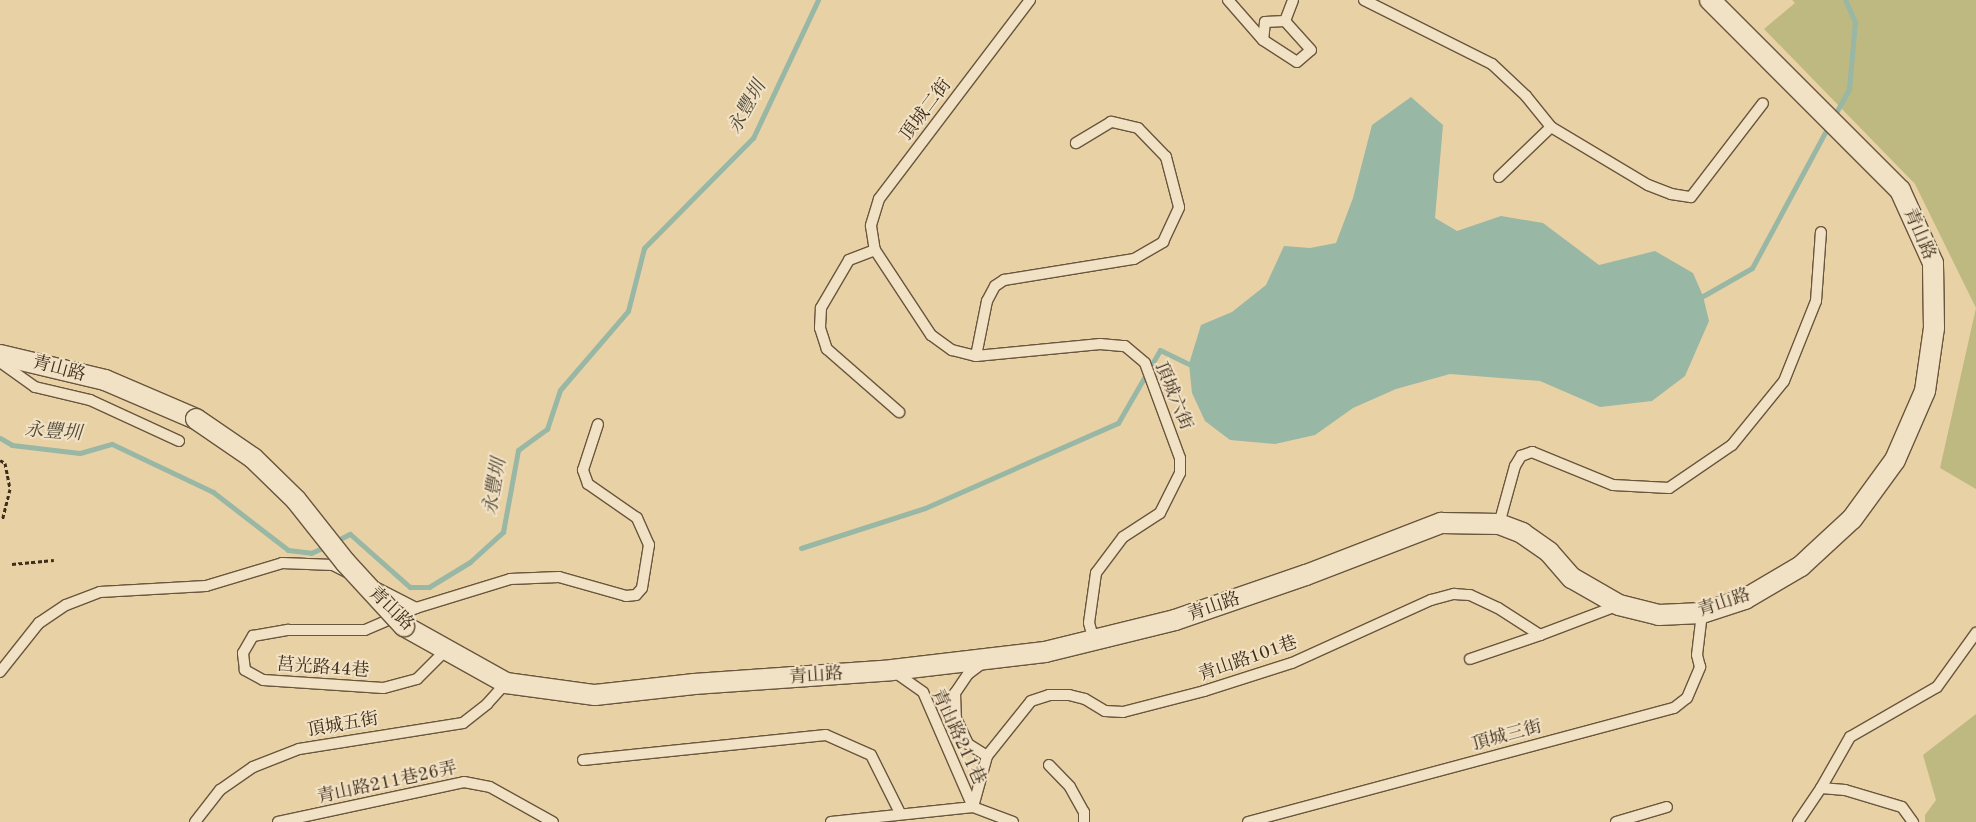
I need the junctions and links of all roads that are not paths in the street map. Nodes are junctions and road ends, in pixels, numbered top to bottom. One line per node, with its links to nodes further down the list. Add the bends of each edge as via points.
1 (1030, 0): 13 (lane, 頂城二街, via 879,199 871,226)
2 (1228, 0): 7 (lane)
3 (1293, 0): 6 (lane)
4 (1364, 0): 9 (lane, via 1492,64 1526,96)
5 (1710, 0): 23 (street, 青山路, via 1900,190 1933,263 1934,328 1925,392 1895,460 1852,519 1801,566 1745,599)
6 (1285, 21): 7 (lane, via 1265,22); 7 (lane, via 1311,50 1297,62)
7 (1264, 40)
8 (1763, 102): 9 (lane, via 1691,196 1671,194 1648,185)
9 (1550, 127): 11 (lane)
10 (1076, 143): 15 (lane, via 1110,122 1138,128 1166,157 1179,207 1163,242 1134,259 1004,280 995,286 987,301)
11 (1498, 177)
12 (1821, 232): 20 (lane, via 1816,301 1784,381 1732,445 1669,488 1613,485 1532,452 1521,456 1514,466)
13 (875, 250): 15 (lane, 頂城六街, via 931,335 952,350); 17 (lane, via 849,260 821,308 820,328 827,349)
14 (0, 354): 27 (street, 青山路, bridge, via 105,380 196,419 253,458 296,500 346,563 404,626)
15 (976, 356): 26 (lane, 頂城六街, via 1100,344 1125,346 1145,363 1180,458 1180,473 1160,513 1123,537 1096,573 1089,623)
16 (0, 362): 19 (lane, via 36,387 90,400)
17 (899, 412)
18 (598, 424): 22 (lane, 莒光路44巷, via 583,470 588,484 636,518 649,545 642,588 636,595 626,596 559,577 533,577 510,579)
19 (179, 441)
20 (1499, 524): 21 (street, 青山路, via 1549,552 1572,578); 26 (street, 青山路, via 1441,523 1306,575 1175,620)
21 (1619, 605): 23 (street, 青山路, via 1658,615); 25 (lane)
22 (416, 608): 27 (lane, 莒光路44巷, via 365,630 288,630 253,636 243,653 246,670 263,680 383,688 417,679); 31 (lane, via 333,565 282,563 206,586 100,592 66,605 39,623)
23 (1702, 613): 46 (lane, 頂城三街, via 1697,655 1700,667 1687,698 1674,708)
24 (1976, 633): 36 (lane, via 1937,688 1850,737)
25 (1540, 635): 29 (lane); 33 (lane, 青山路101巷, via 1498,608 1470,595 1454,594 1431,600 1292,663 1132,710 1105,710 1069,695 1040,698 1032,701)
26 (1094, 641): 28 (street, 青山路, via 1045,652)
27 (446, 650): 32 (street, 青山路)
28 (988, 659): 30 (street, 青山路); 33 (lane, via 968,674 955,693 956,718 968,744)
29 (1470, 659)
30 (892, 670): 32 (street, 青山路, via 694,684 595,695); 38 (lane, 青山路211巷, via 923,692)
31 (0, 672)
32 (506, 683): 40 (lane, 頂城五街, via 487,704 463,722 299,749 253,767 220,790)
33 (987, 756): 38 (lane, 青山路101巷)
34 (583, 760): 39 (lane, via 826,735 872,755)
35 (1049, 765): 45 (lane, via 1070,788 1084,812)
36 (1822, 788): 48 (lane); 49 (lane, via 1845,790 1902,807)
37 (1667, 806): 47 (lane)
38 (973, 807): 39 (lane, 青山路211巷); 44 (lane)
39 (900, 813): 43 (lane, 青山路211巷)
40 (195, 822)
41 (278, 822): 42 (lane, 青山路211巷26弄, via 464,782 490,787)
42 (553, 822)
43 (831, 822)
44 (1013, 822)
45 (1084, 822)
46 (1248, 822)
47 (1616, 822)
48 (1798, 822)
49 (1913, 822)

